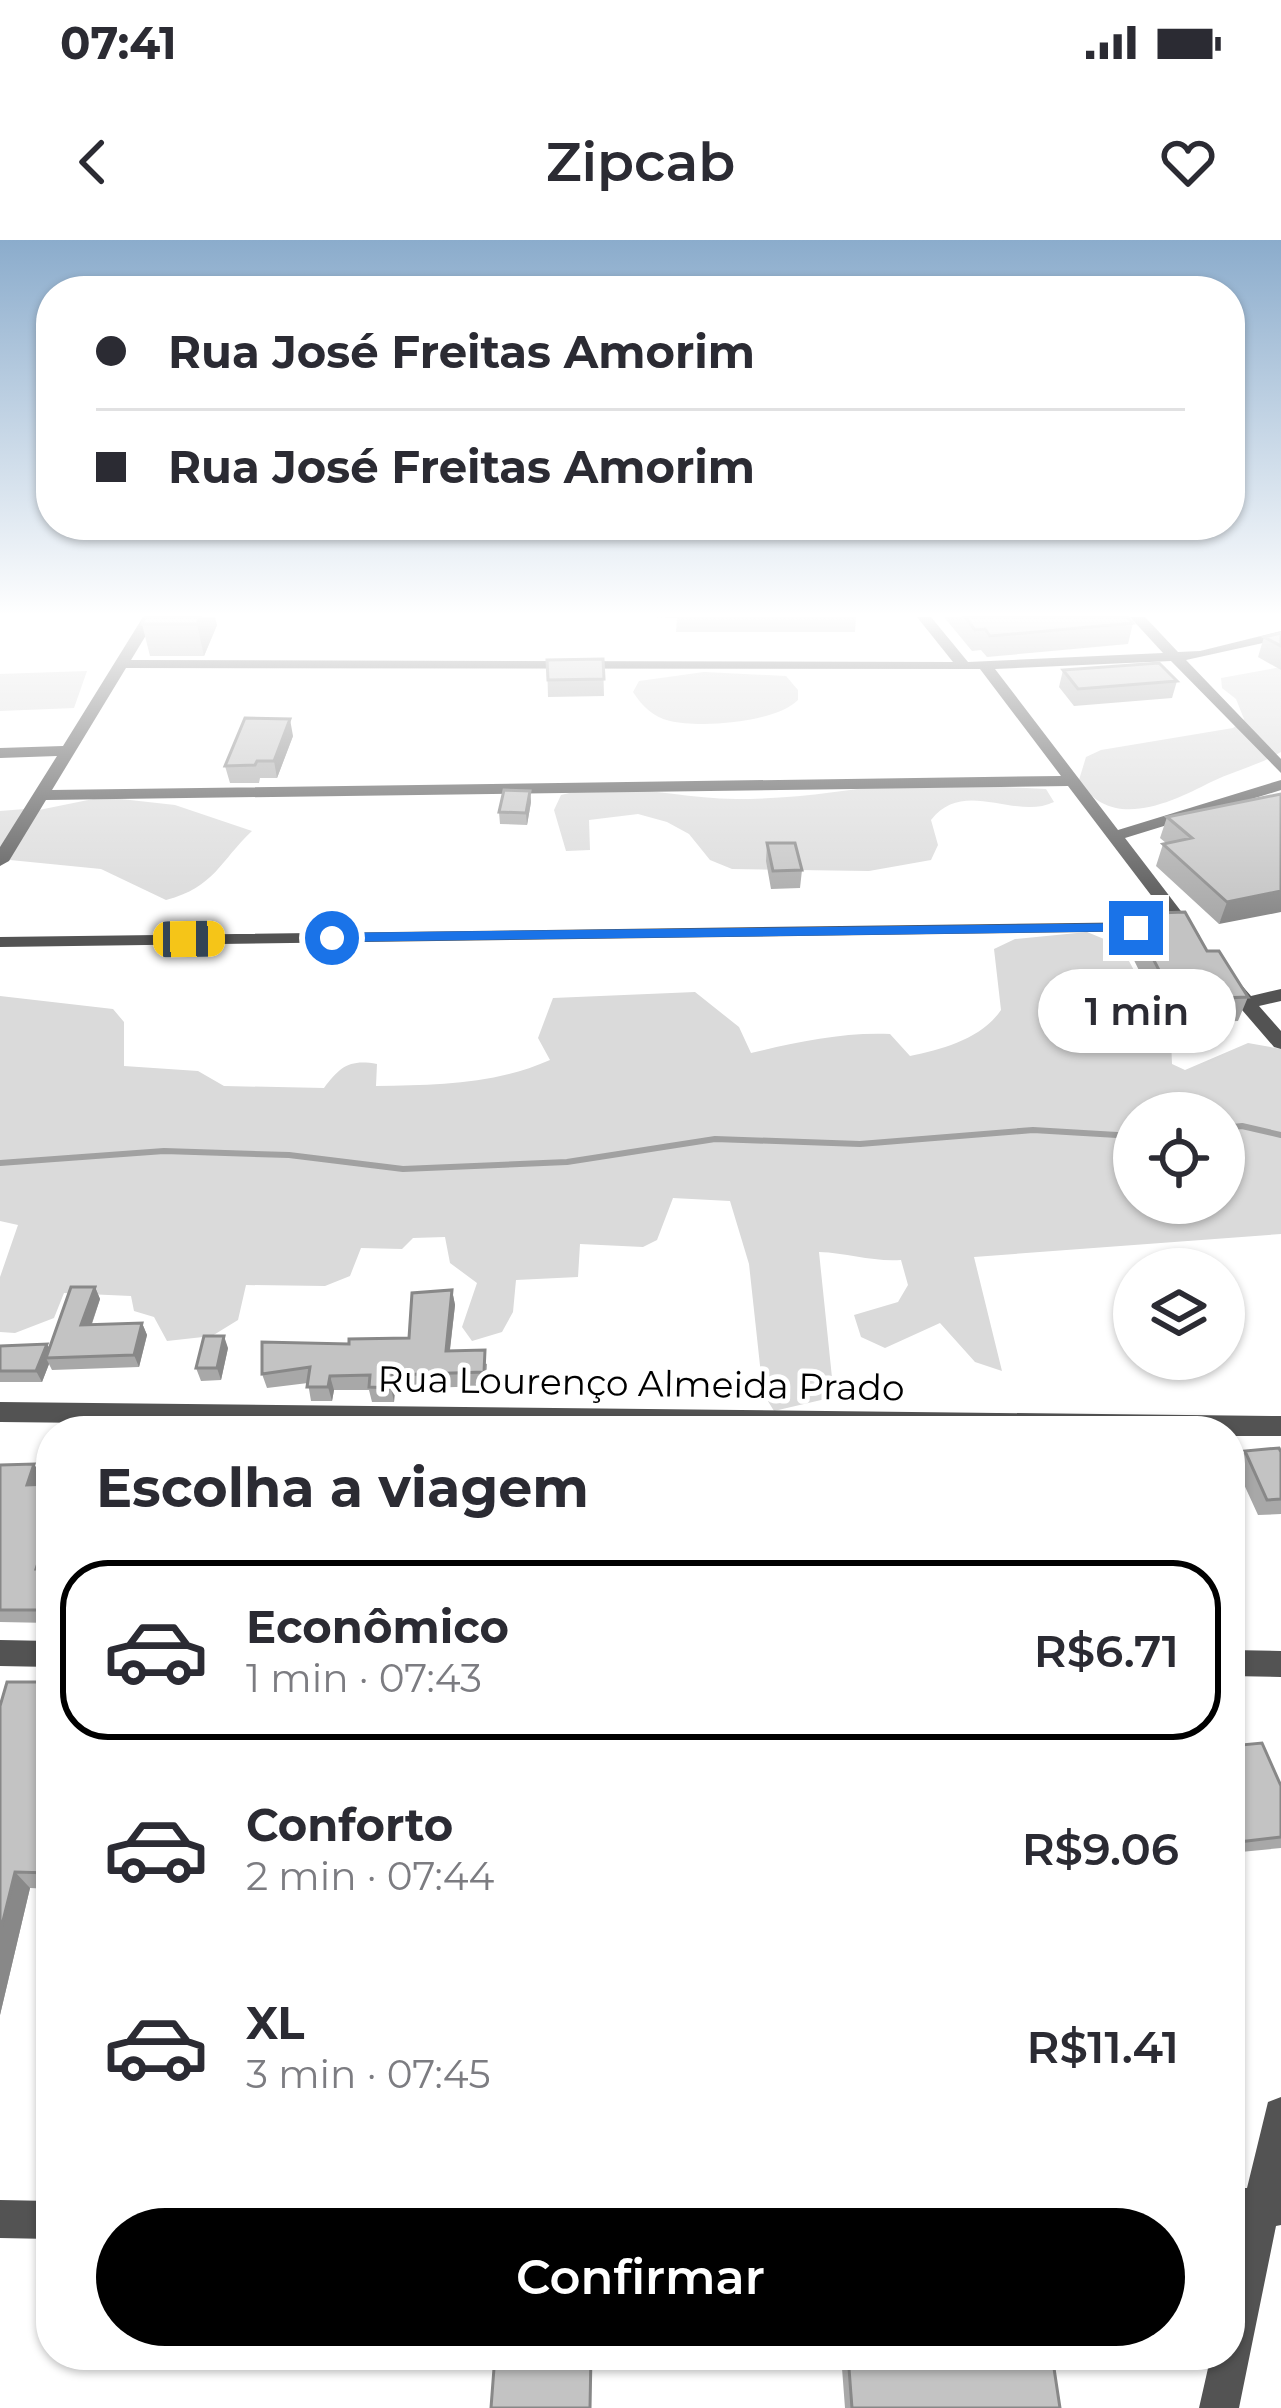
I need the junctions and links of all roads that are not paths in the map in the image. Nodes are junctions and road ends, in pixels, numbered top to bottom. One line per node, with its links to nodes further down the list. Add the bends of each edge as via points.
1 (87, 718): 4 (street)
2 (1023, 718): 7 (street)
3 (1232, 718): 6 (street)
4 (66, 751): 5 (street); 9 (street)
5 (0, 753)
6 (1281, 768)
7 (1069, 781): 9 (street); 10 (street)
8 (1281, 784): 10 (street)
9 (39, 795): 11 (street)
10 (1112, 837): 12 (street)
11 (0, 861)
12 (1184, 927): 13 (street); 15 (street)
13 (0, 942)
14 (1281, 995): 15 (street)
15 (1246, 1004): 16 (street)
16 (1281, 1043)
17 (0, 1412): 18 (street, Rua Lourenço Almeida Prado)
18 (366, 1416)
19 (1245, 1426): 20 (street, Rua Lourenço Almeida Prado)
20 (1281, 1426)
21 (0, 1653): 22 (street)
22 (36, 1654)
23 (1245, 1663): 24 (street)
24 (1281, 1664)
25 (1281, 2115): 26 (street)
26 (1258, 2207): 29 (street)
27 (0, 2219): 28 (street)
28 (36, 2220)
29 (1245, 2274)
30 (1226, 2370): 31 (street)
31 (1219, 2408)

